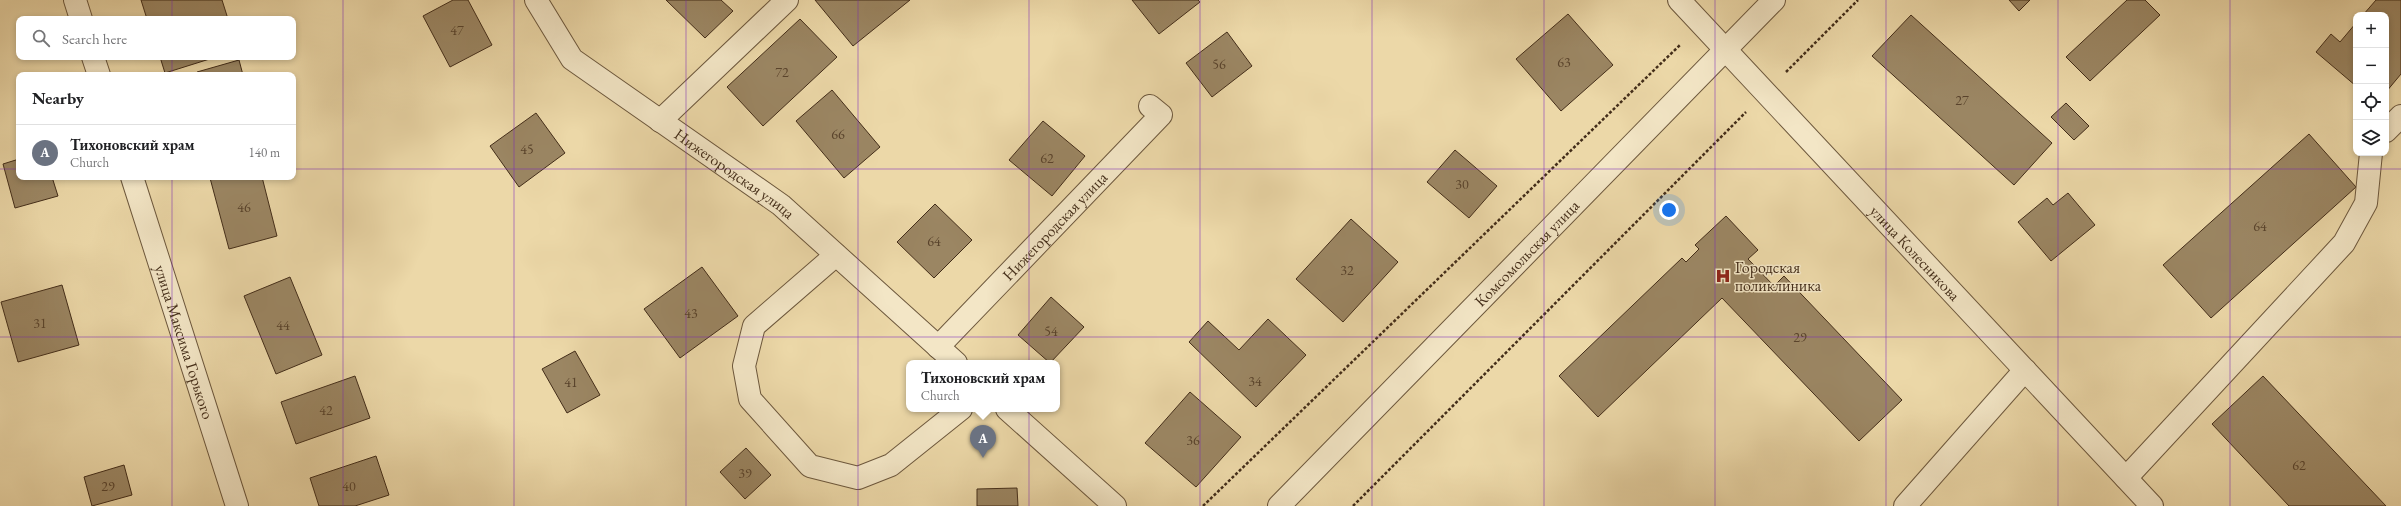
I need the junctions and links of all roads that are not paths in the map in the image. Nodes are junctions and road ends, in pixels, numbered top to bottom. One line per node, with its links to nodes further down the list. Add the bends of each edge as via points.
1 (75, 0): 6 (street)
2 (536, 0): 12 (street, Нижегородская улица, via 572,59)
3 (787, 0): 12 (street)
4 (1680, 0): 7 (street, улица Колесникова)
5 (1774, 0): 7 (street, Комсомольская улица)
6 (80, 16)
7 (1726, 49): 19 (street, улица Колесникова); 23 (street, Комсомольская улица)
8 (94, 60): 9 (street)
9 (98, 72)
10 (1150, 106): 17 (street, Нижегородская улица, via 1160,115)
11 (2401, 116): 13 (street)
12 (660, 121): 16 (street, Нижегородская улица, via 781,205)
13 (2389, 128)
14 (2371, 156): 22 (street, via 2366,203 2344,243)
15 (133, 180): 24 (street, улица Максима Горького)
16 (836, 255): 17 (street, Нижегородская улица); 20 (street, via 754,326 744,366 750,399 810,466 858,478 891,465)
17 (938, 347): 18 (street, Нижегородская улица)
18 (953, 360)
19 (2025, 370): 22 (street, улица Колесникова); 26 (street)
20 (957, 412)
21 (1010, 412): 25 (street)
22 (2126, 478): 27 (street, улица Колесникова)
23 (1283, 505)
24 (238, 506)
25 (1115, 506)
26 (1905, 506)
27 (2152, 506)

